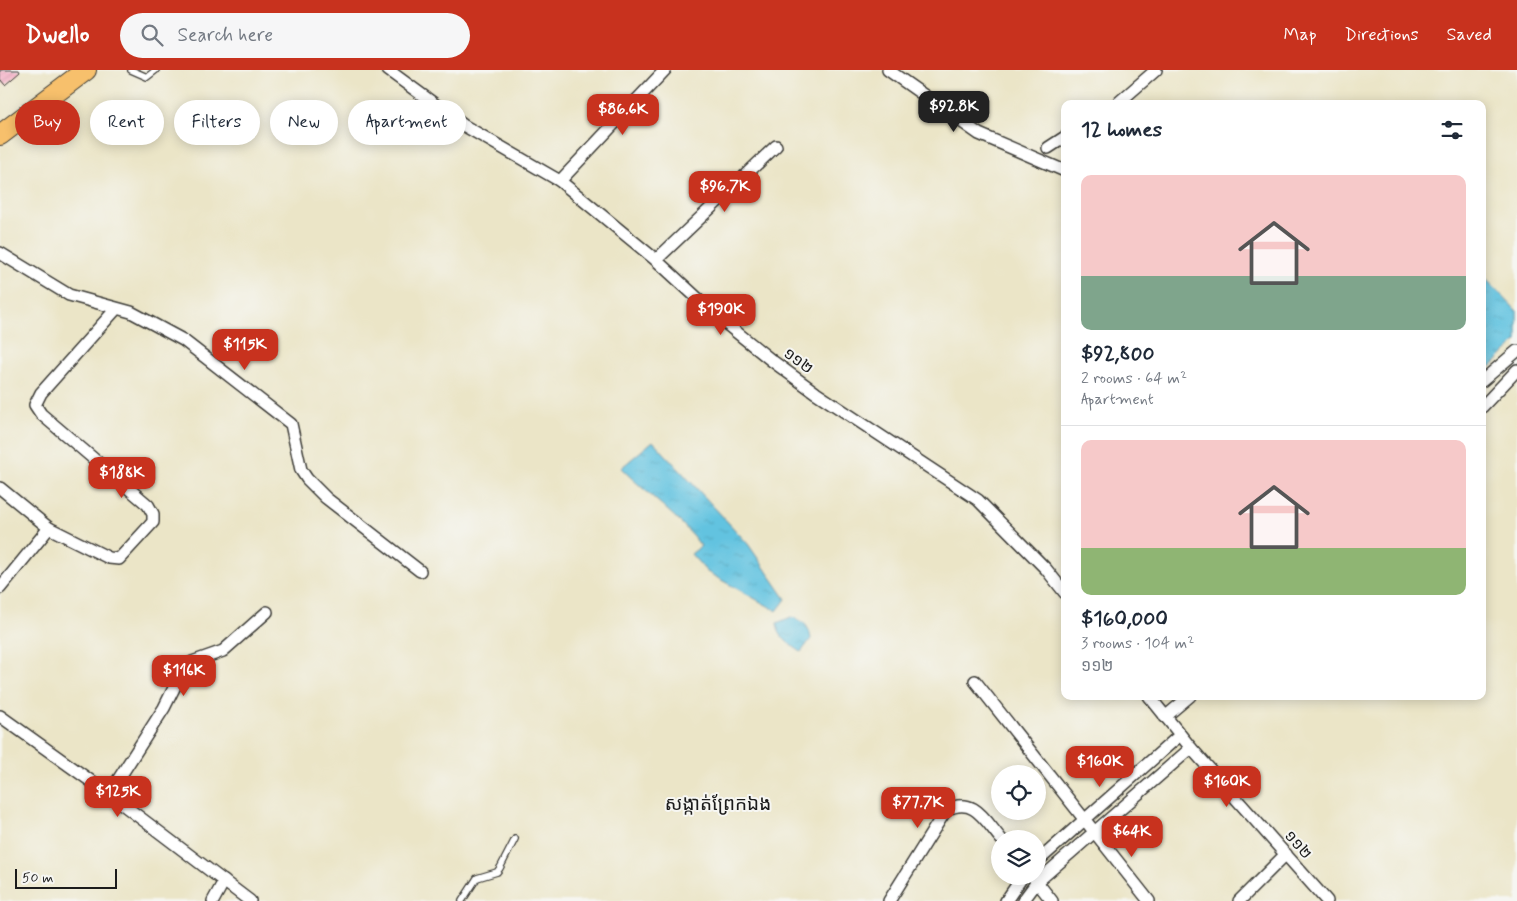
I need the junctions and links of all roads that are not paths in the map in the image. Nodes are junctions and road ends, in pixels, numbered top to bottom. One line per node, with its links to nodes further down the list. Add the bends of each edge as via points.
1 (86, 70): 9 (highway)
2 (131, 70): 3 (lane, via 147,77)
3 (156, 70)
4 (388, 70): 14 (street, ១១២, via 463,126)
5 (665, 70): 14 (street)
6 (888, 70): 13 (street, via 979,134)
7 (1156, 70): 8 (street)
8 (1122, 100)
9 (2, 130)
10 (1061, 140): 12 (street)
11 (776, 146): 16 (street)
12 (1048, 148)
13 (1061, 169)
14 (560, 182): 16 (street, ១១២)
15 (0, 253): 17 (street, via 69,295)
16 (656, 260): 25 (street, ១១២, via 719,318 816,393 978,500)
17 (116, 309): 23 (street, via 40,393 35,405 40,414 148,505 154,522 119,559 108,558); 24 (street, via 132,312 183,340 291,424 301,470 307,480)
18 (1517, 351): 20 (street)
19 (1517, 370): 21 (street)
20 (1486, 378)
21 (1486, 404)
22 (0, 488): 23 (street)
23 (49, 528): 26 (street)
24 (420, 571)
25 (1061, 587)
26 (0, 588)
27 (267, 612): 35 (street, via 223,651 192,662 182,672 164,708)
28 (975, 681): 36 (street)
29 (1152, 700): 32 (street, ១១២)
30 (1185, 700): 32 (street)
31 (0, 716): 35 (street)
32 (1165, 717): 33 (street, ១១២)
33 (1180, 735): 34 (street, ១១២); 36 (street)
34 (1191, 748): 38 (street); 41 (street, ១១២)
35 (109, 794): 43 (street)
36 (1084, 819): 38 (street); 40 (street)
37 (993, 830): 50 (street, via 974,808 958,804 946,810)
38 (1094, 831): 42 (street); 54 (street)
39 (516, 839): 49 (lane, via 497,872 476,878)
40 (1046, 854)
41 (1286, 854): 55 (street); 56 (street, ១១២)
42 (1046, 870)
43 (224, 881): 47 (street); 48 (street)
44 (1017, 885): 51 (street)
45 (1032, 885): 52 (street)
46 (1040, 885): 53 (street)
47 (213, 901)
48 (250, 901)
49 (462, 901)
50 (889, 901)
51 (1006, 901)
52 (1023, 901)
53 (1052, 901)
54 (1150, 901)
55 (1239, 901)
56 (1327, 901)

